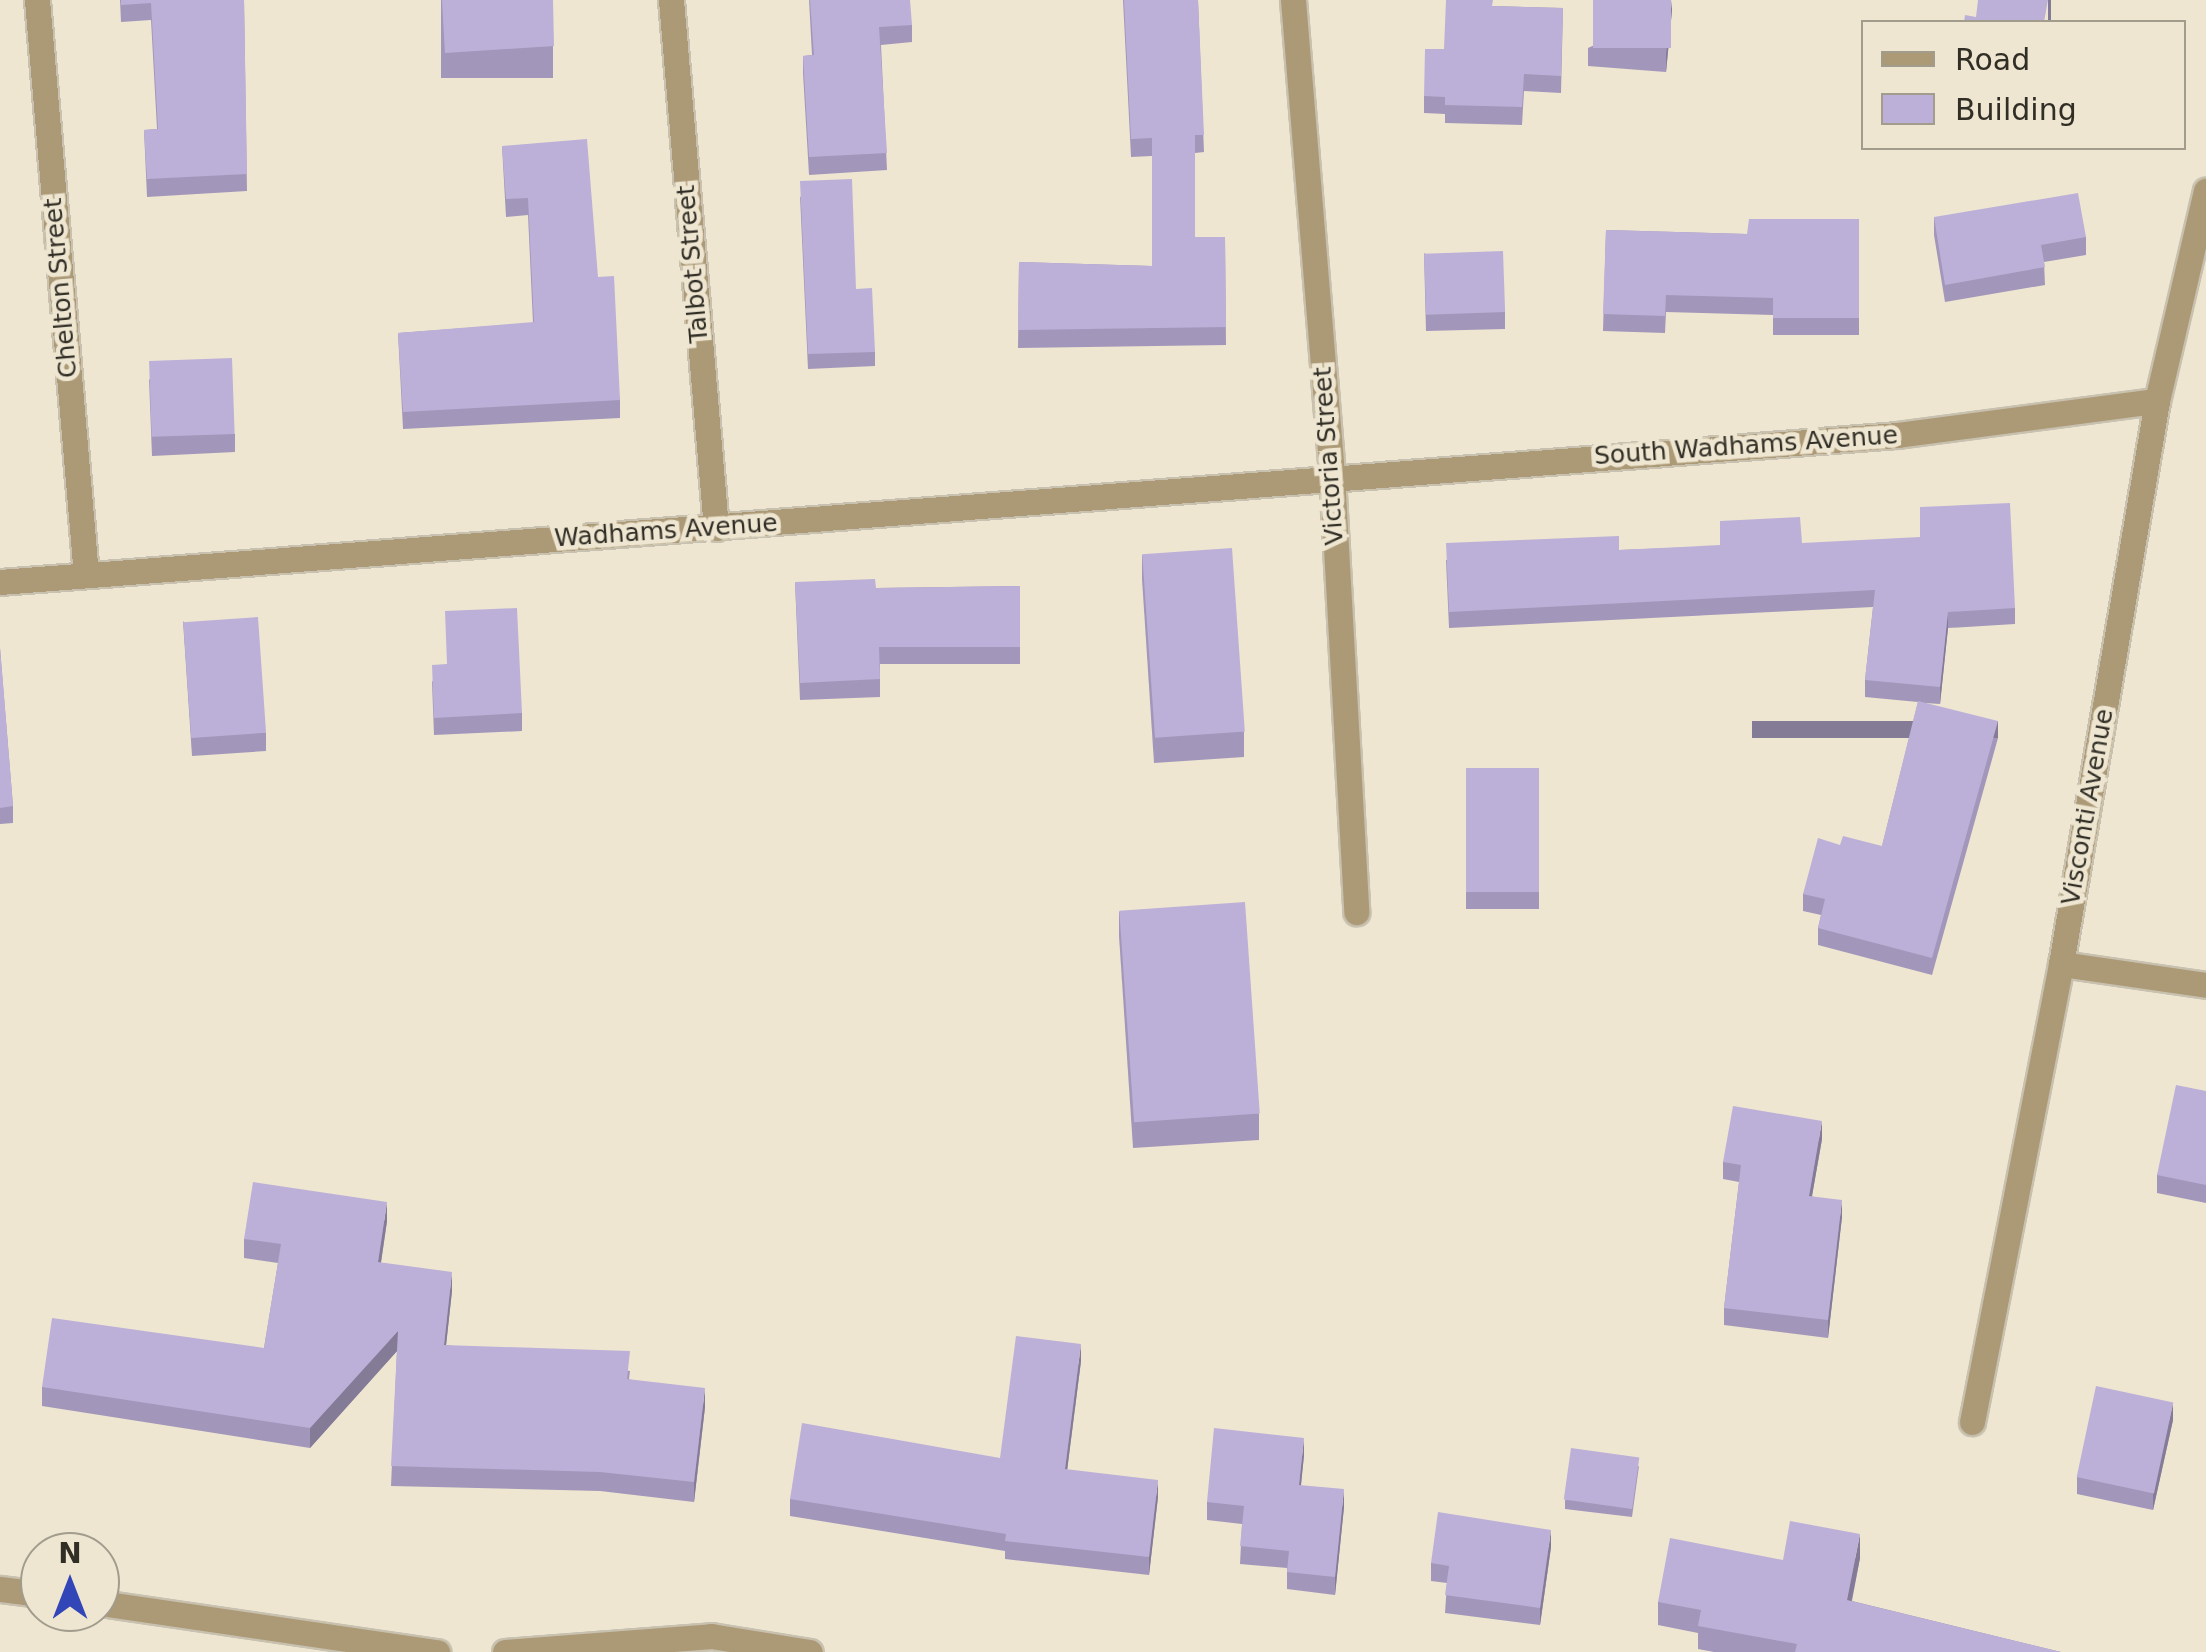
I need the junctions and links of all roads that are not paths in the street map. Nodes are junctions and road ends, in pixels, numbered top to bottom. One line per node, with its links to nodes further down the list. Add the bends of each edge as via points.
1 (37, 0): 8 (street, Chelton Street)
2 (670, 0): 7 (street, Talbot Street)
3 (1294, 0): 6 (street, Victoria Street)
4 (2206, 192): 5 (street, Visconti Avenue)
5 (2158, 400): 6 (street, South Wadhams Avenue, via 1897,435); 11 (street, Visconti Avenue)
6 (1332, 476): 7 (street, Wadhams Avenue); 10 (street, Victoria Street)
7 (716, 528): 8 (street, Wadhams Avenue)
8 (86, 575): 9 (street, Wadhams Avenue)
9 (0, 582)
10 (1356, 912)
11 (2061, 964): 12 (street); 13 (street, Visconti Avenue)
12 (2206, 984)
13 (1972, 1422)
14 (120, 1606): 15 (street)
15 (437, 1652)
16 (505, 1652): 17 (street, via 711,1636)
17 (810, 1652)

